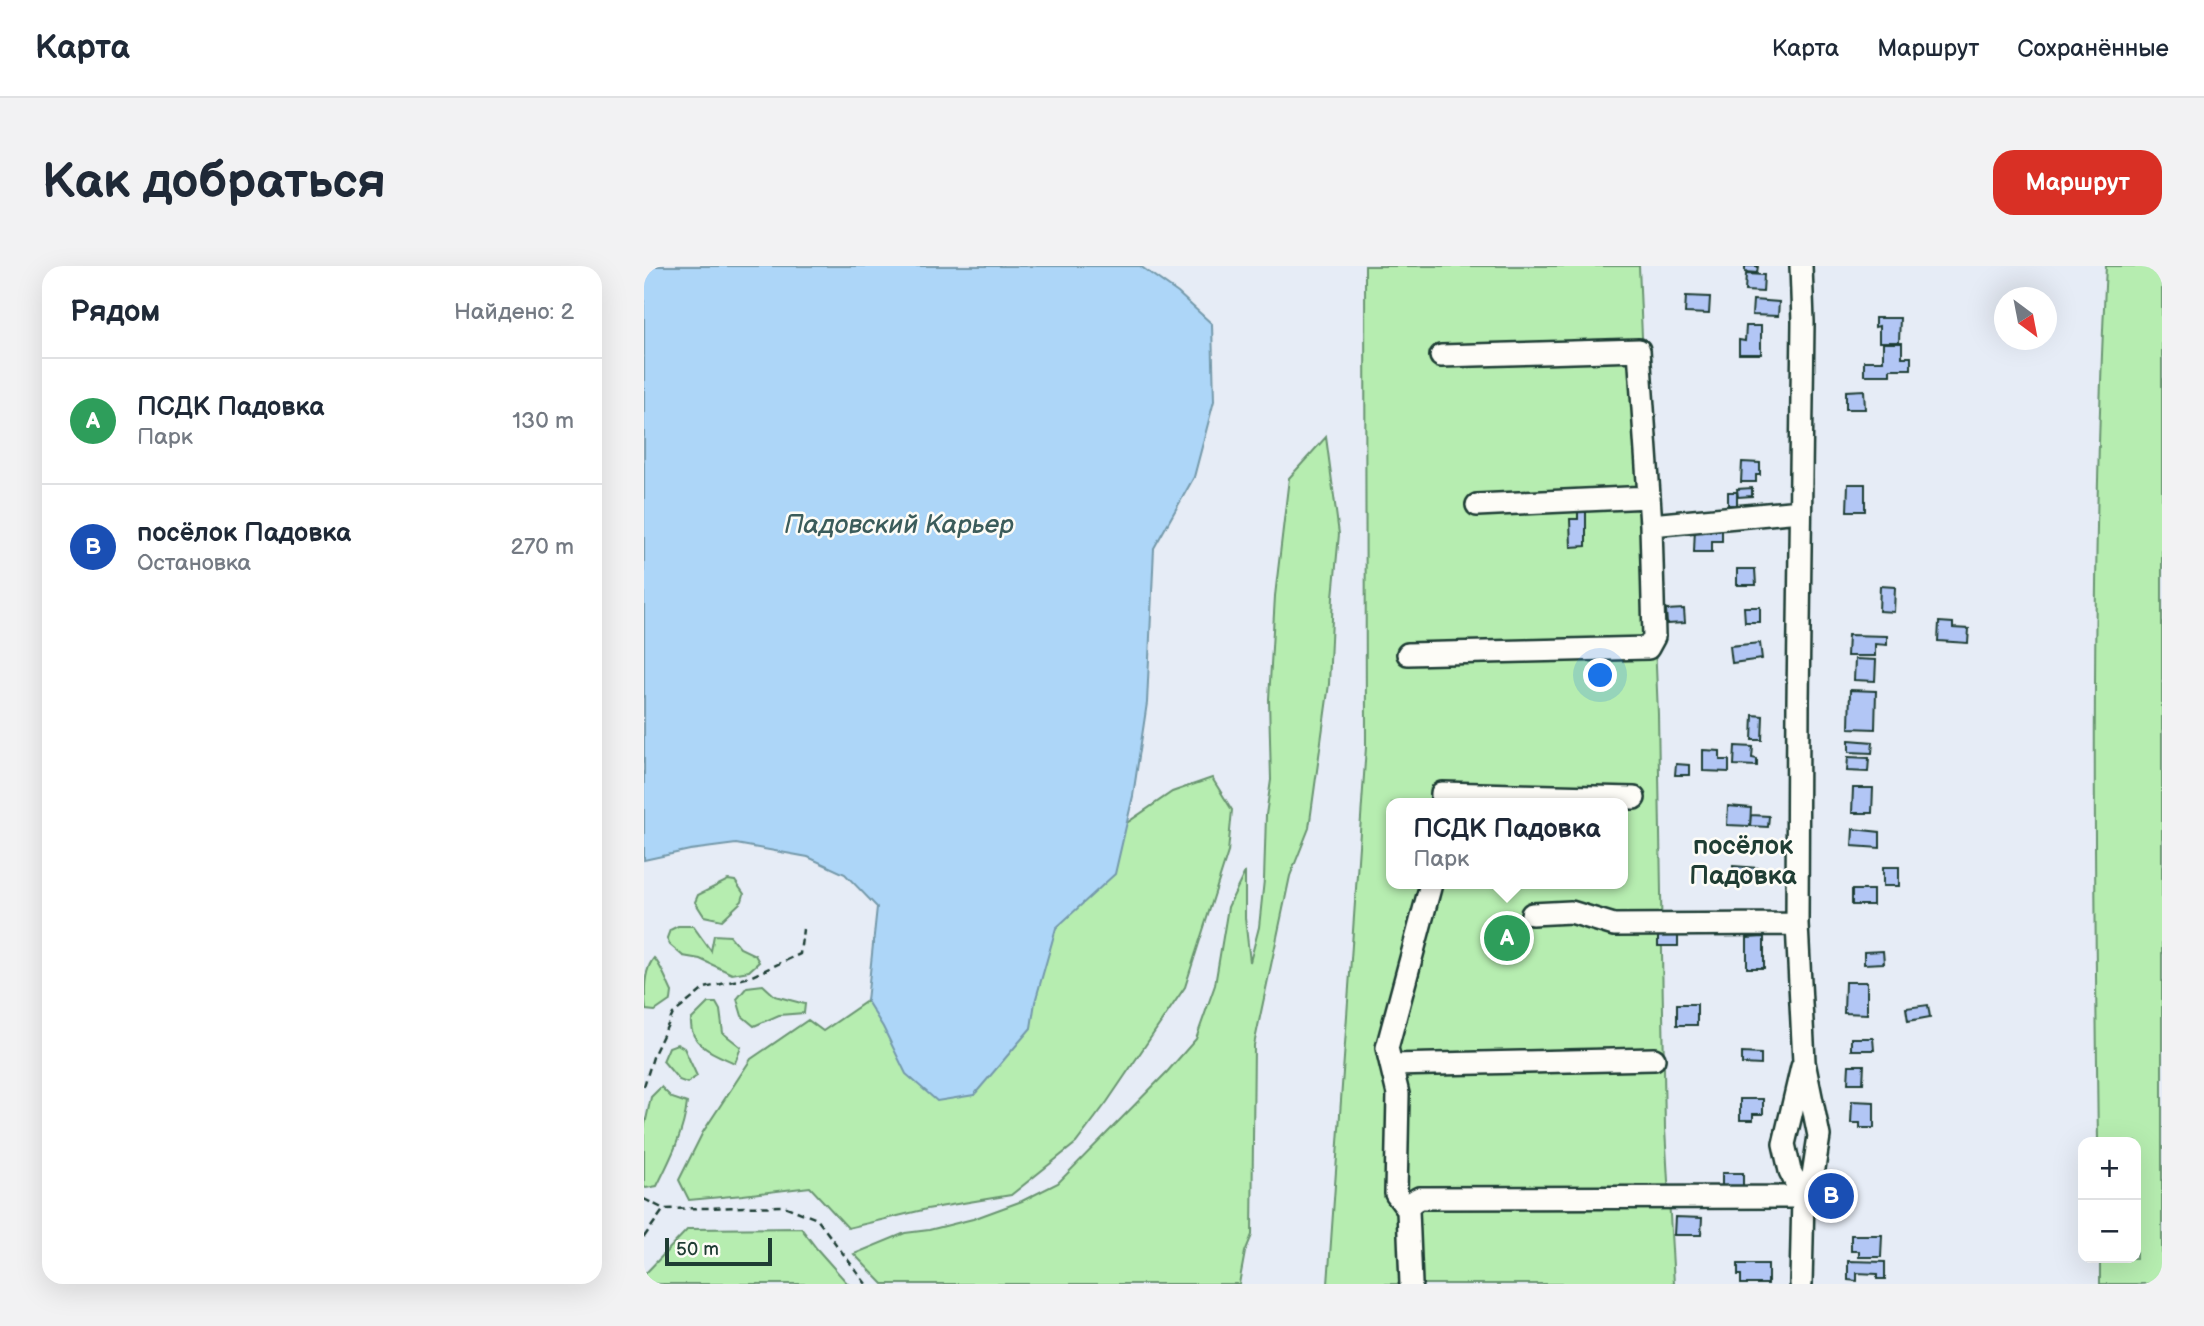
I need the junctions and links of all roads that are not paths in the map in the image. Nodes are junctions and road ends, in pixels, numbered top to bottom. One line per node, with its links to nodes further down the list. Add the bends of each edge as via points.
1 (1801, 266): 5 (street)
2 (1441, 356): 3 (street, via 1639,350)
3 (1649, 498): 4 (street); 6 (street)
4 (1478, 505)
5 (1800, 511): 6 (street); 12 (street)
6 (1651, 525): 7 (street, via 1654,637 1648,648)
7 (1408, 653)
8 (1443, 798): 9 (street, via 1443,793)
9 (1634, 798)
10 (1430, 889): 15 (street, via 1387,1048)
11 (1532, 914): 12 (street, via 1571,912 1614,925)
12 (1797, 924): 14 (street)
13 (1654, 1059): 15 (street)
14 (1804, 1062): 16 (street, via 1819,1136 1813,1175); 16 (street, via 1784,1144)
15 (1392, 1065): 17 (street, via 1398,1094 1396,1194)
16 (1803, 1197): 17 (street, via 1419,1198); 19 (street)
17 (1408, 1210): 18 (street)
18 (1411, 1284)
19 (1801, 1284)

